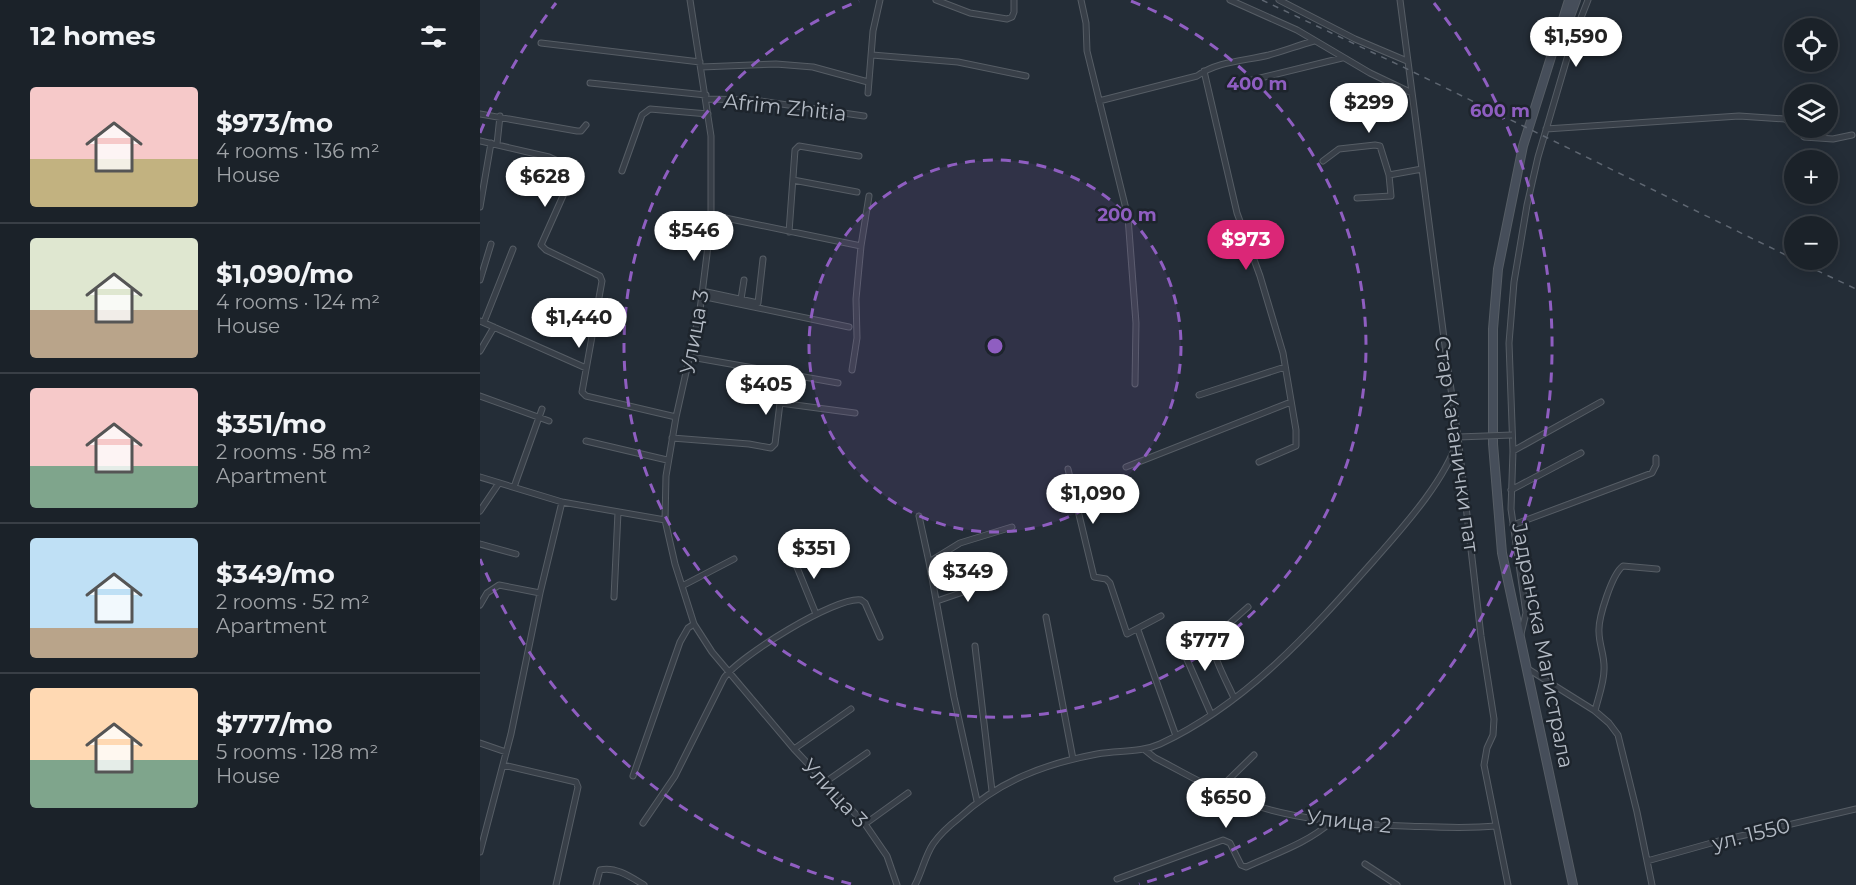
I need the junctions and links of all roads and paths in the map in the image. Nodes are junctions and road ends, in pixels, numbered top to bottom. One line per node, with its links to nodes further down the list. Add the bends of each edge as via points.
1 (690, 0): 17 (street, Улица 3)
2 (880, 0): 14 (street)
3 (936, 0): 4 (street, via 970,13 1008,19 1014,12)
4 (1014, 0)
5 (1081, 0): 27 (street, via 1087,51)
6 (1230, 0): 12 (street)
7 (1279, 0): 16 (street)
8 (1400, 0): 16 (street, Стар Качанички пат)
9 (1569, 0): 23 (street)
10 (1576, 0): 23 (street)
11 (1588, 0): 34 (street)
12 (1314, 40): 15 (street); 18 (street)
13 (541, 43): 17 (street)
14 (872, 55): 19 (street, via 958,62); 20 (street)
15 (1342, 58): 22 (street); 25 (street)
16 (1407, 61): 25 (street, Стар Качанички пат)
17 (700, 64): 20 (street, via 813,67); 26 (street, Улица 3)
18 (1204, 71): 27 (street); 66 (street, via 1237,213 1260,276)
19 (1026, 76)
20 (868, 82): 24 (street)
21 (590, 83): 26 (street, Afrim Zhitia)
22 (1236, 84)
23 (1539, 92): 121 (street, Јадранска Магистрала, via 1523,146 1498,269 1492,329 1493,444 1502,553)
24 (867, 93)
25 (1412, 93): 43 (street, Стар Качанички пат)
26 (706, 97): 29 (street, Улица 3); 31 (street, Afrim Zhitia)
27 (1099, 101): 70 (street, via 1128,217 1136,323)
28 (480, 114): 30 (street)
29 (708, 114): 44 (street, via 646,111); 51 (street, Улица 3)
30 (500, 116): 33 (street, via 577,131); 40 (street)
31 (864, 116)
32 (1784, 119): 34 (street, via 1739,116)
33 (586, 125)
34 (1546, 129): 80 (street, via 1527,205 1514,282 1509,343)
35 (1852, 135): 38 (street)
36 (1818, 138): 37 (street)
37 (1838, 138)
38 (1838, 138)
39 (480, 141): 40 (street)
40 (494, 143): 50 (street); 67 (street, via 558,160 575,169 541,245 602,280)
41 (859, 156): 46 (street, via 799,146 795,150)
42 (1323, 161): 45 (street, via 1339,149 1380,146)
43 (1422, 169): 45 (street); 81 (street, Стар Качанички пат)
44 (622, 171)
45 (1389, 175): 49 (street, via 1391,196)
46 (793, 180): 47 (street); 52 (street)
47 (857, 192)
48 (869, 195): 54 (street)
49 (1357, 198)
50 (480, 207)
51 (711, 215): 52 (street); 59 (street, Улица 3)
52 (789, 232): 54 (street)
53 (492, 244): 57 (street)
54 (861, 246): 68 (street)
55 (513, 249): 61 (street)
56 (763, 259): 60 (street, via 758,303)
57 (480, 280)
58 (744, 280): 60 (street)
59 (702, 293): 60 (street); 63 (street); 65 (street, Улица 3)
60 (741, 299)
61 (482, 322): 62 (street)
62 (494, 327): 64 (street); 67 (street)
63 (849, 327)
64 (480, 351)
65 (691, 357): 69 (street); 77 (street, Улица 3)
66 (1285, 367): 71 (street); 73 (street)
67 (586, 368): 77 (street, via 583,394)
68 (852, 370)
69 (838, 383)
70 (1135, 384)
71 (1199, 395)
72 (480, 396): 78 (street)
73 (1291, 402): 88 (street, via 1296,446); 89 (street)
74 (1601, 402): 84 (street)
75 (542, 409): 78 (street)
76 (855, 413): 82 (street, via 780,403 775,444 771,448)
77 (676, 417): 82 (street, Улица 3)
78 (540, 419): 79 (street); 93 (street)
79 (549, 421)
80 (1512, 435): 81 (street, bridge); 84 (street)
81 (1458, 437): 126 (street, via 1453,456 1400,531 1308,633); 149 (street, Стар Качанички пат, via 1494,719 1484,765)
82 (672, 438): 87 (street, Улица 3)
83 (586, 441): 87 (street)
84 (1514, 451): 94 (street)
85 (1581, 453): 94 (street)
86 (1656, 458): 100 (street, via 1652,473)
87 (667, 460): 99 (street, Улица 3)
88 (1259, 462)
89 (1126, 467)
90 (1068, 469): 119 (street, via 1094,577 1110,583 1127,634)
91 (480, 477): 92 (street)
92 (499, 483): 93 (street); 96 (street)
93 (514, 488): 95 (street)
94 (1511, 490): 100 (street)
95 (562, 502): 97 (street); 110 (street)
96 (480, 511)
97 (618, 512): 99 (street); 111 (street)
98 (919, 516): 106 (street)
99 (665, 520): 109 (street, Улица 3)
100 (1513, 525): 121 (street, via 1526,613)
101 (1012, 527): 106 (street, via 960,543)
102 (480, 544): 103 (street)
103 (516, 554)
104 (792, 555): 115 (street)
105 (734, 559): 109 (street)
106 (929, 562): 112 (street)
107 (1658, 569): 128 (street, via 1623,566 1617,572 1599,631 1605,671)
108 (992, 582): 112 (street)
109 (682, 586): 118 (street, Улица 3)
110 (540, 593): 113 (street, via 494,586); 134 (street)
111 (614, 597)
112 (937, 601): 144 (street)
113 (480, 605)
114 (1248, 607): 126 (street, via 1213,638 1212,644)
115 (816, 614): 120 (street, via 861,600); 125 (street, via 744,658)
116 (1161, 616): 119 (street)
117 (1046, 617): 137 (street)
118 (694, 624): 125 (street, Улица 3); 139 (street, via 680,642)
119 (1138, 630): 130 (street)
120 (880, 637)
121 (1520, 637): 124 (street, Јадранска Магистрала)
122 (1178, 639): 129 (street)
123 (975, 646): 142 (street)
124 (1527, 668): 128 (street); 161 (street, Јадранска Магистрала)
125 (729, 672): 132 (street, Улица 3); 147 (street, via 675,776)
126 (1234, 698): 129 (street)
127 (851, 709): 132 (street)
128 (1595, 711): 151 (street, via 1618,735)
129 (1211, 714): 130 (street)
130 (1176, 736): 133 (street)
131 (480, 743): 134 (street)
132 (795, 749): 140 (street, Улица 3)
133 (1145, 750): 137 (street); 141 (street, Улица 2)
134 (506, 752): 138 (street)
135 (867, 753): 140 (street)
136 (1254, 755): 141 (street)
137 (1073, 759): 142 (street, via 1018,777)
138 (502, 765): 150 (street); 155 (street, via 576,782)
139 (633, 776)
140 (824, 783): 148 (street, Улица 3)
141 (1218, 790): 146 (street, Улица 2, via 1257,806)
142 (992, 791): 144 (street)
143 (908, 793): 148 (street)
144 (977, 801): 154 (street, via 934,843 922,865)
145 (1856, 809): 151 (street, ул. 1550)
146 (1331, 822): 149 (street, Улица 2); 153 (street, via 1313,835 1246,867 1241,865 1230,843 1223,840)
147 (643, 823)
148 (865, 824): 158 (street, Улица 3, via 887,856)
149 (1496, 826): 160 (street, Стар Качанички пат)
150 (480, 852)
151 (1647, 861): 162 (street)
152 (1365, 864): 159 (street)
153 (1117, 879)
154 (918, 884)
155 (556, 885)
156 (596, 885): 157 (street, via 600,870 613,869)
157 (644, 885)
158 (897, 885)
159 (1397, 885)
160 (1508, 885)
161 (1573, 885)
162 (1652, 885)

